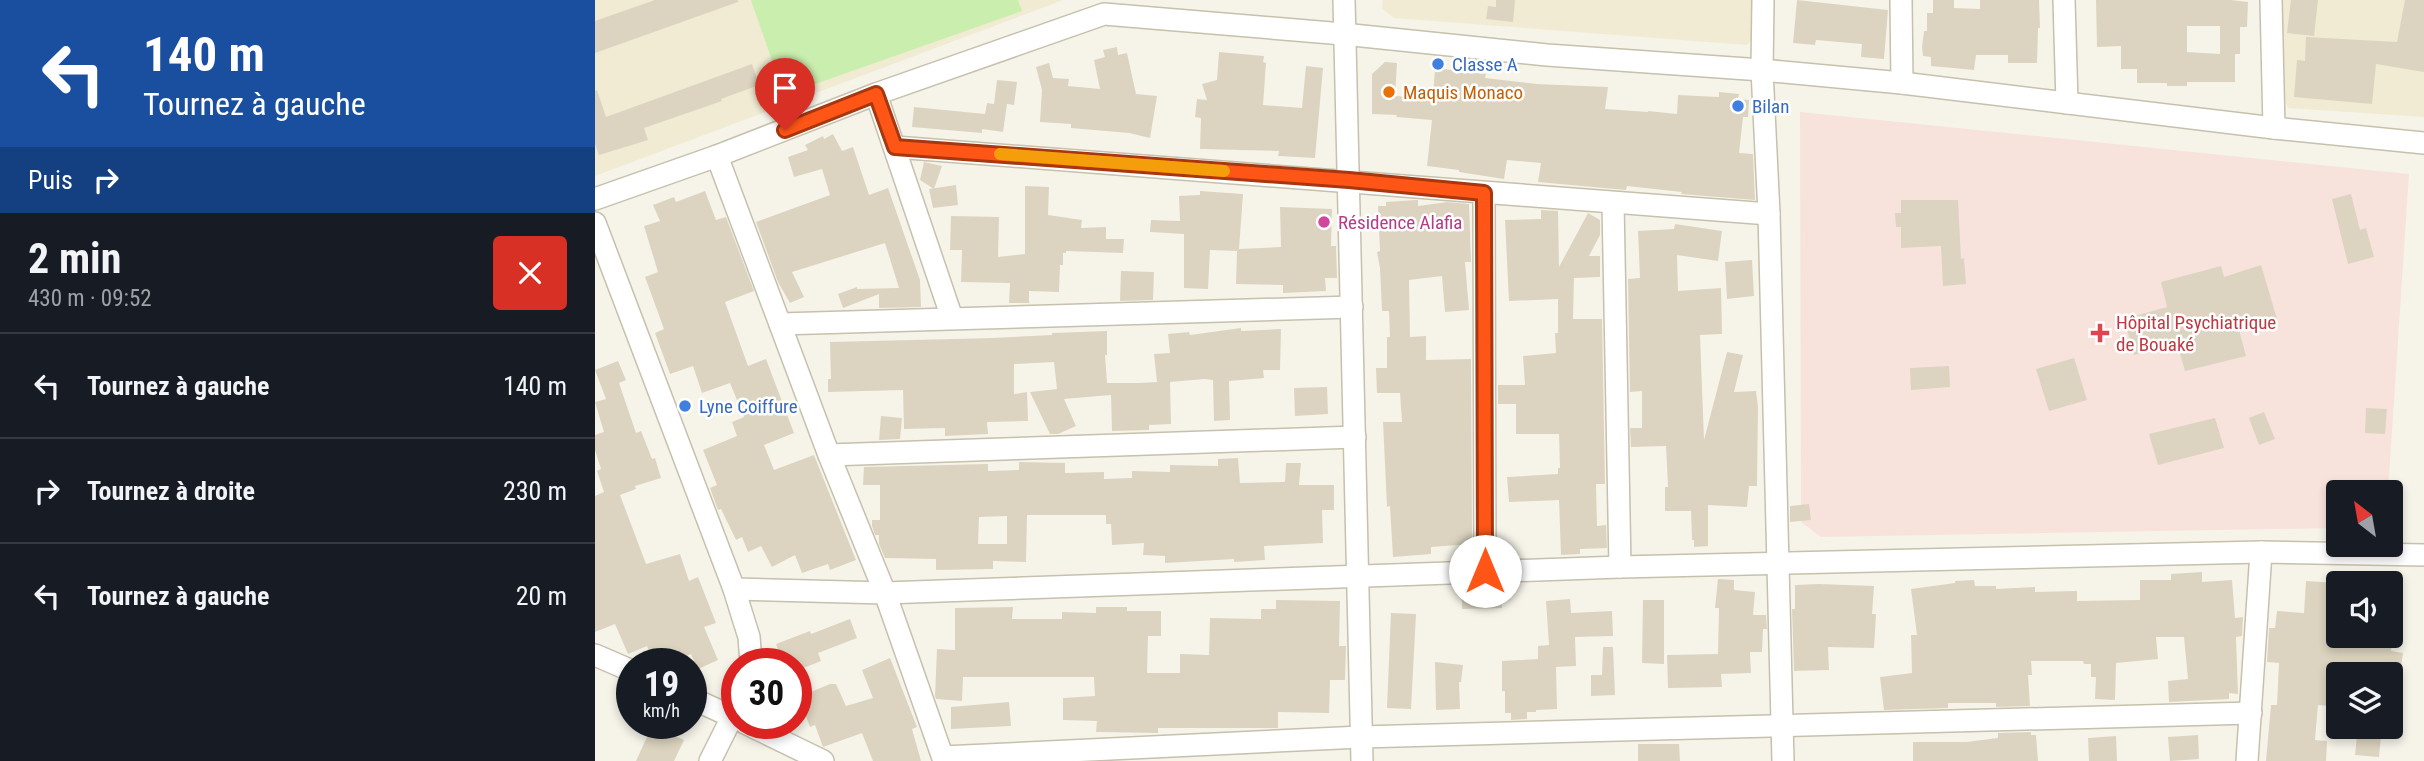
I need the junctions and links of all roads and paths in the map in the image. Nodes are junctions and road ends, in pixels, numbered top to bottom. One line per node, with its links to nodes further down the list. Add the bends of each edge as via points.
1 (1344, 0): 7 (street)
2 (1763, 0): 8 (street)
3 (1901, 0): 9 (street)
4 (2064, 0): 11 (street)
5 (2271, 0): 12 (street)
6 (1102, 7): 7 (street); 10 (street)
7 (1343, 34): 8 (street); 16 (street)
8 (1762, 70): 9 (street); 20 (street)
9 (1902, 83): 11 (street)
10 (876, 94): 14 (street); 15 (street)
11 (2067, 103): 12 (street)
12 (2274, 128): 13 (street)
13 (2424, 143)
14 (895, 147): 16 (street); 23 (street)
15 (717, 156): 18 (street); 24 (street)
16 (1349, 180): 17 (street); 22 (street)
17 (1484, 193): 19 (street); 31 (street)
18 (595, 200)
19 (1613, 203): 20 (street); 30 (street)
20 (1769, 214): 29 (street)
21 (595, 223): 33 (street)
22 (1352, 307): 23 (street); 25 (street)
23 (952, 318): 24 (street)
24 (780, 324): 26 (street)
25 (1355, 437): 26 (street); 32 (street)
26 (829, 455): 34 (street)
27 (2261, 552): 28 (street); 29 (street); 38 (street)
28 (2424, 555)
29 (1779, 563): 30 (street); 39 (street)
30 (1620, 567): 31 (street)
31 (1485, 571): 32 (street)
32 (1357, 575): 34 (street); 40 (street)
33 (734, 589): 34 (street); 35 (street)
34 (885, 593): 43 (street)
35 (749, 648)
36 (595, 655): 37 (street)
37 (616, 664)
38 (2251, 713): 39 (street); 48 (street)
39 (1782, 726): 40 (street); 47 (street)
40 (1361, 737): 43 (street); 46 (street)
41 (724, 739): 44 (street)
42 (781, 739): 45 (street)
43 (944, 759)
44 (711, 761)
45 (823, 761)
46 (1361, 761)
47 (1783, 761)
48 (2246, 761)

